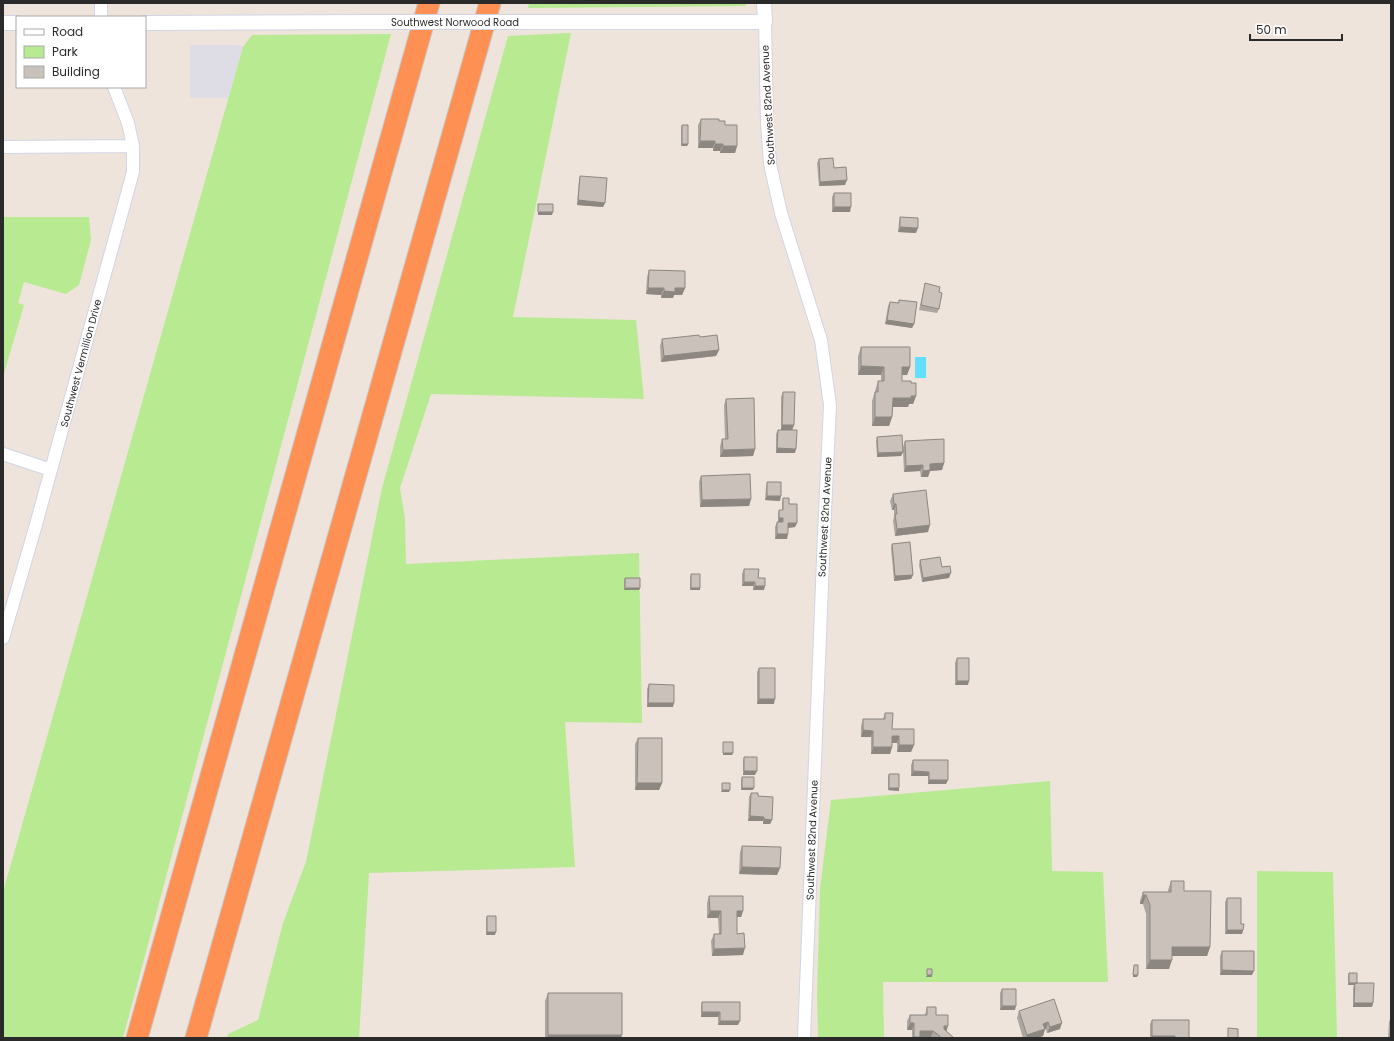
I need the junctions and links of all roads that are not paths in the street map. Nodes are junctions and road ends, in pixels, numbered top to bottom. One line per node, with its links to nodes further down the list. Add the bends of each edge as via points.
1 (101, 3): 5 (street)
2 (429, 3): 16 (highway)
3 (490, 3): 17 (highway)
4 (764, 3): 6 (street, Southwest 82nd Avenue)
5 (101, 16)
6 (765, 22): 9 (street, Southwest Norwood Road, bridge); 18 (street, Southwest 82nd Avenue, via 770,164 781,213 821,340 830,405)
7 (3, 23): 8 (street)
8 (16, 23)
9 (146, 23)
10 (114, 88): 11 (street, Southwest Vermillion Drive, via 128,123)
11 (133, 146): 12 (street); 14 (street, Southwest Vermillion Drive, via 129,187)
12 (3, 147)
13 (3, 454): 14 (street)
14 (51, 470): 15 (street, Southwest Vermillion Drive)
15 (3, 638)
16 (137, 1038)
17 (196, 1038)
18 (804, 1038)

